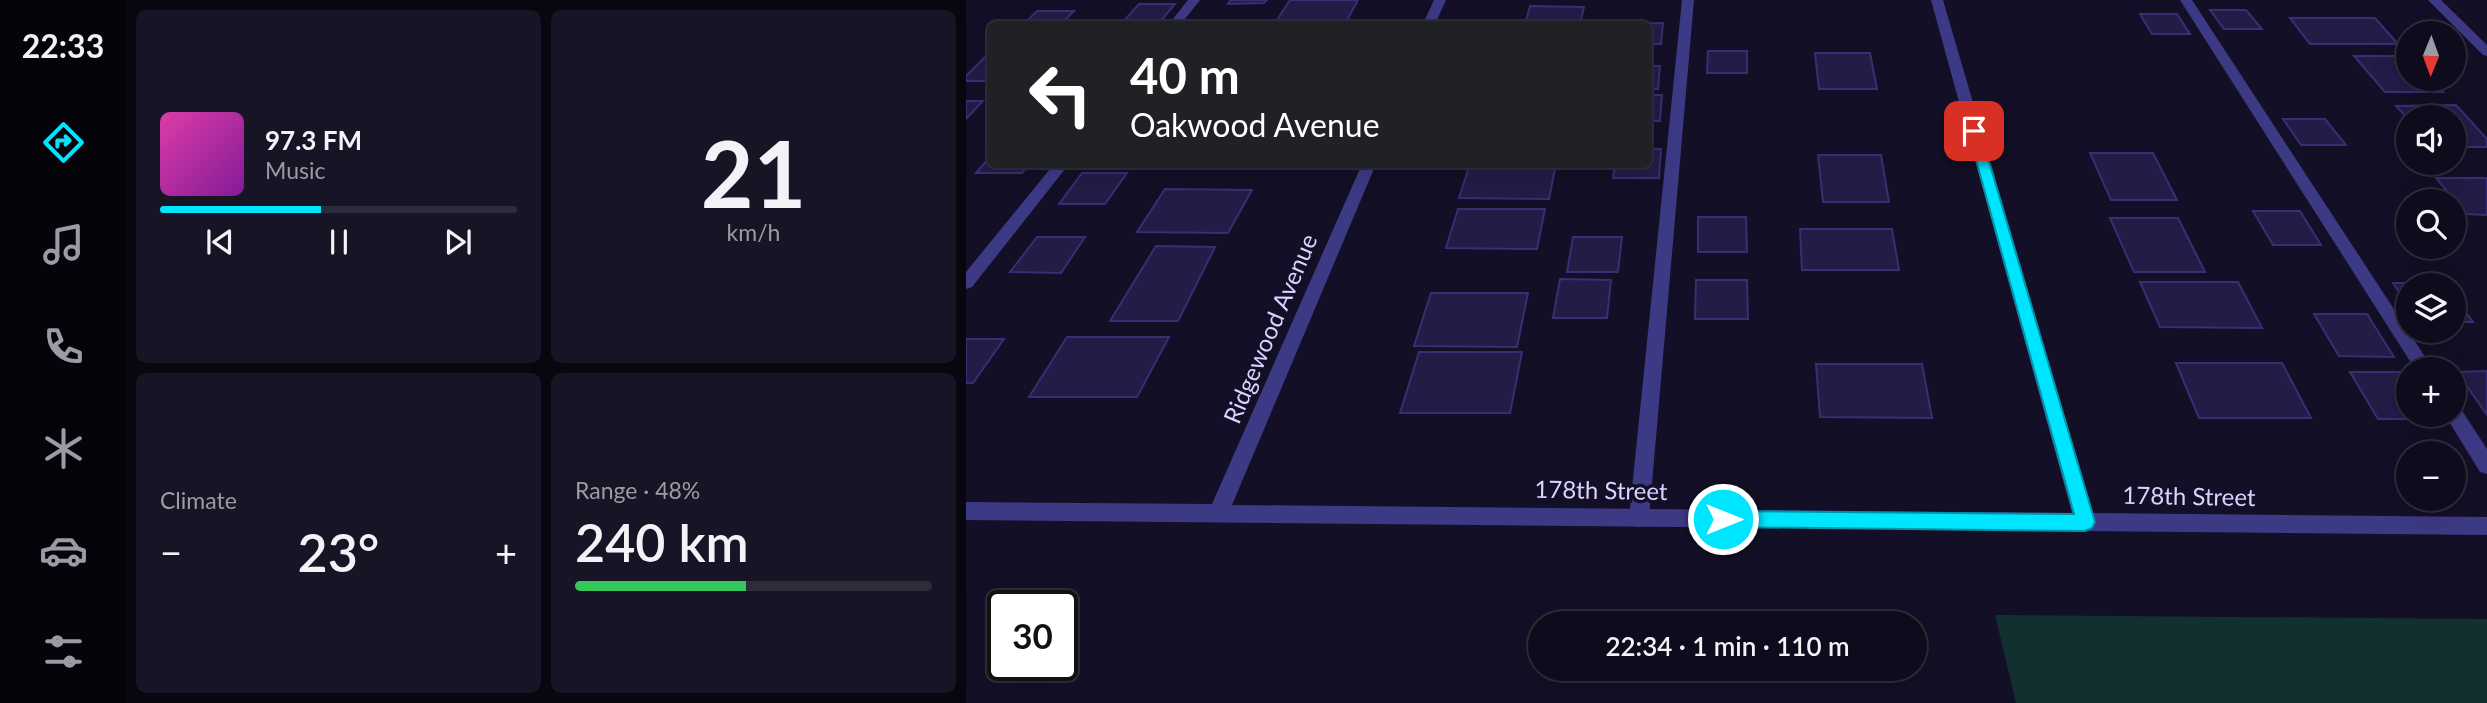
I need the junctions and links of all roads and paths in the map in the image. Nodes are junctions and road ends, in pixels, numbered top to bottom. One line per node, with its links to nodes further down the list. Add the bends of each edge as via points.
1 (1194, 0): 7 (street)
2 (1440, 0): 8 (street)
3 (1688, 0): 18 (street)
4 (1937, 0): 19 (street)
5 (2186, 0): 13 (street)
6 (2434, 0): 9 (street)
7 (1177, 21)
8 (1430, 21)
9 (2487, 52)
10 (1059, 168): 12 (street)
11 (1367, 168): 17 (street, Ridgewood Avenue)
12 (966, 283)
13 (2416, 357)
14 (2462, 427): 15 (street)
15 (2487, 466)
16 (966, 511): 17 (street, 178th Street)
17 (1218, 514): 18 (street, 178th Street)
18 (1639, 518): 19 (street, 178th Street)
19 (2085, 522): 20 (street, 178th Street)
20 (2487, 526)

